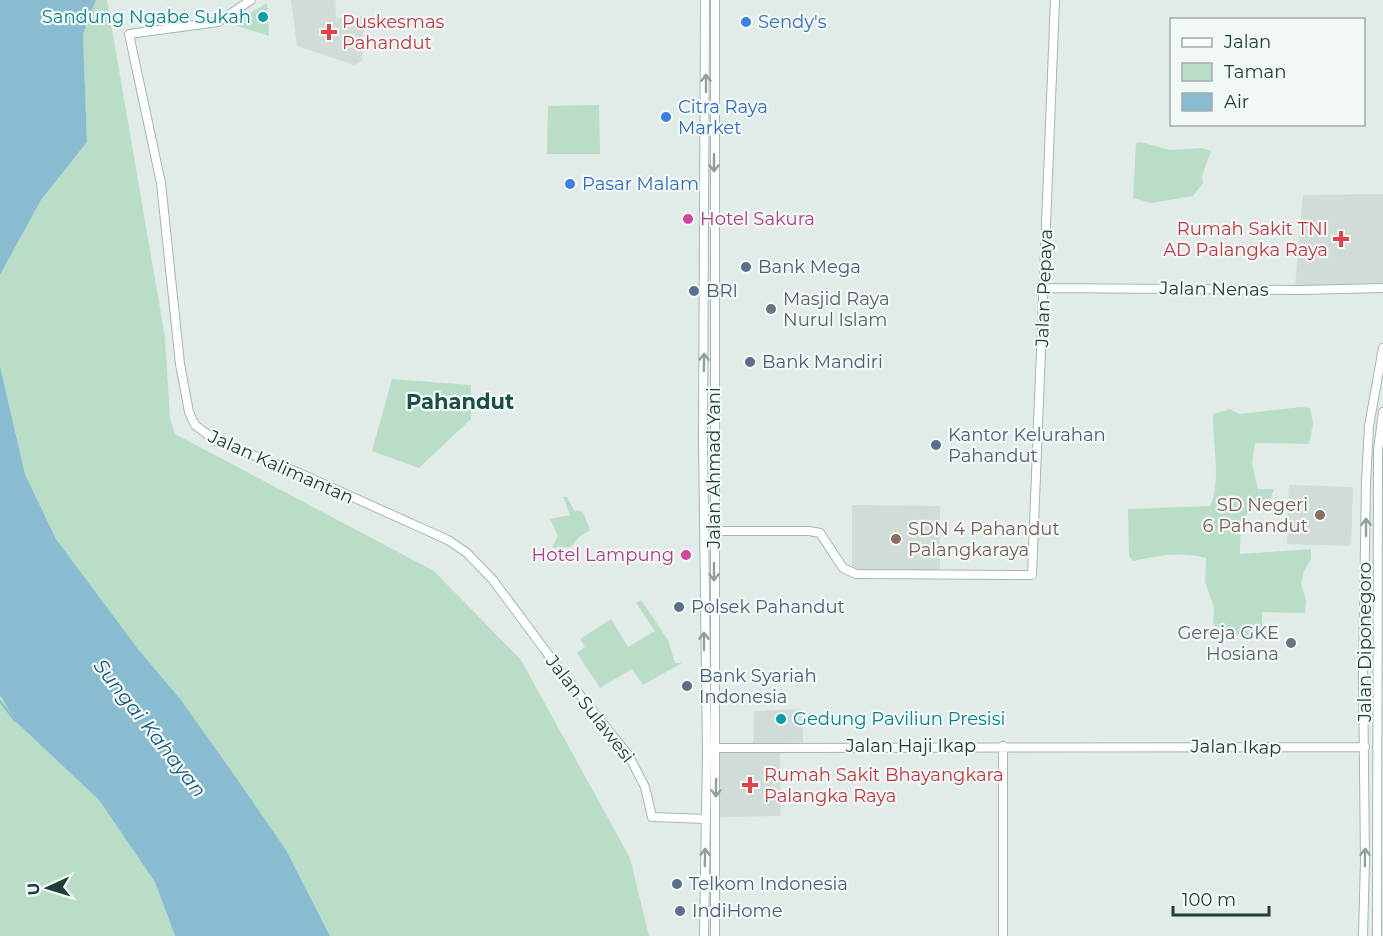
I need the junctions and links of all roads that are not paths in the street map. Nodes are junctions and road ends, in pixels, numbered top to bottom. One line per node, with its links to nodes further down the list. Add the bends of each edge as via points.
1 (251, 0): 16 (street, Jalan Kalimantan, via 218,22 129,34 161,183 180,364 189,412 195,425 216,441 297,472 458,546 493,579)
2 (705, 0): 8 (street, Jalan Ahmad Yani, one-way to 2)
3 (715, 0): 7 (street, Jalan Ahmad Yani, one-way to 7)
4 (1055, 0): 5 (street, Jalan Pepaya)
5 (1045, 288): 6 (street, Jalan Nenas); 11 (street, Jalan Pepaya, via 1032,575 856,574 843,568 820,533)
6 (1383, 288)
7 (714, 335): 8 (street); 11 (street, Jalan Ahmad Yani)
8 (704, 336): 22 (street, Jalan Ahmad Yani, one-way to 8)
9 (1383, 348): 13 (street, Jalan Diponegoro, one-way to 9, via 1368,439)
10 (1383, 412): 12 (street, Jalan Diponegoro, via 1378,450)
11 (714, 531): 21 (street, Jalan Ahmad Yani, one-way to 21)
12 (1379, 594): 13 (street); 15 (street, Jalan Diponegoro)
13 (1365, 595): 14 (street, Jalan Diponegoro)
14 (1364, 627): 15 (street); 20 (street, Jalan Diponegoro)
15 (1379, 627): 17 (street, Jalan Diponegoro)
16 (535, 637): 22 (street, Jalan Sulawesi, via 629,756 642,780 652,817)
17 (1380, 738): 29 (street, Jalan Diponegoro)
18 (1003, 746): 19 (street, Jalan Haji Ikap); 21 (street, Jalan Haji Ikap); 27 (street)
19 (1106, 746): 20 (street, Jalan Ikap)
20 (1365, 747): 28 (street, Jalan Diponegoro, one-way to 20)
21 (716, 748): 24 (street, Jalan Ahmad Yani, one-way to 24)
22 (706, 819): 23 (street, Jalan Ahmad Yani, one-way to 22)
23 (704, 926): 24 (street); 25 (street, Jalan Ahmad Yani)
24 (715, 926): 26 (street, Jalan Ahmad Yani)
25 (704, 936)
26 (715, 936)
27 (1003, 936)
28 (1363, 936)
29 (1377, 936)

